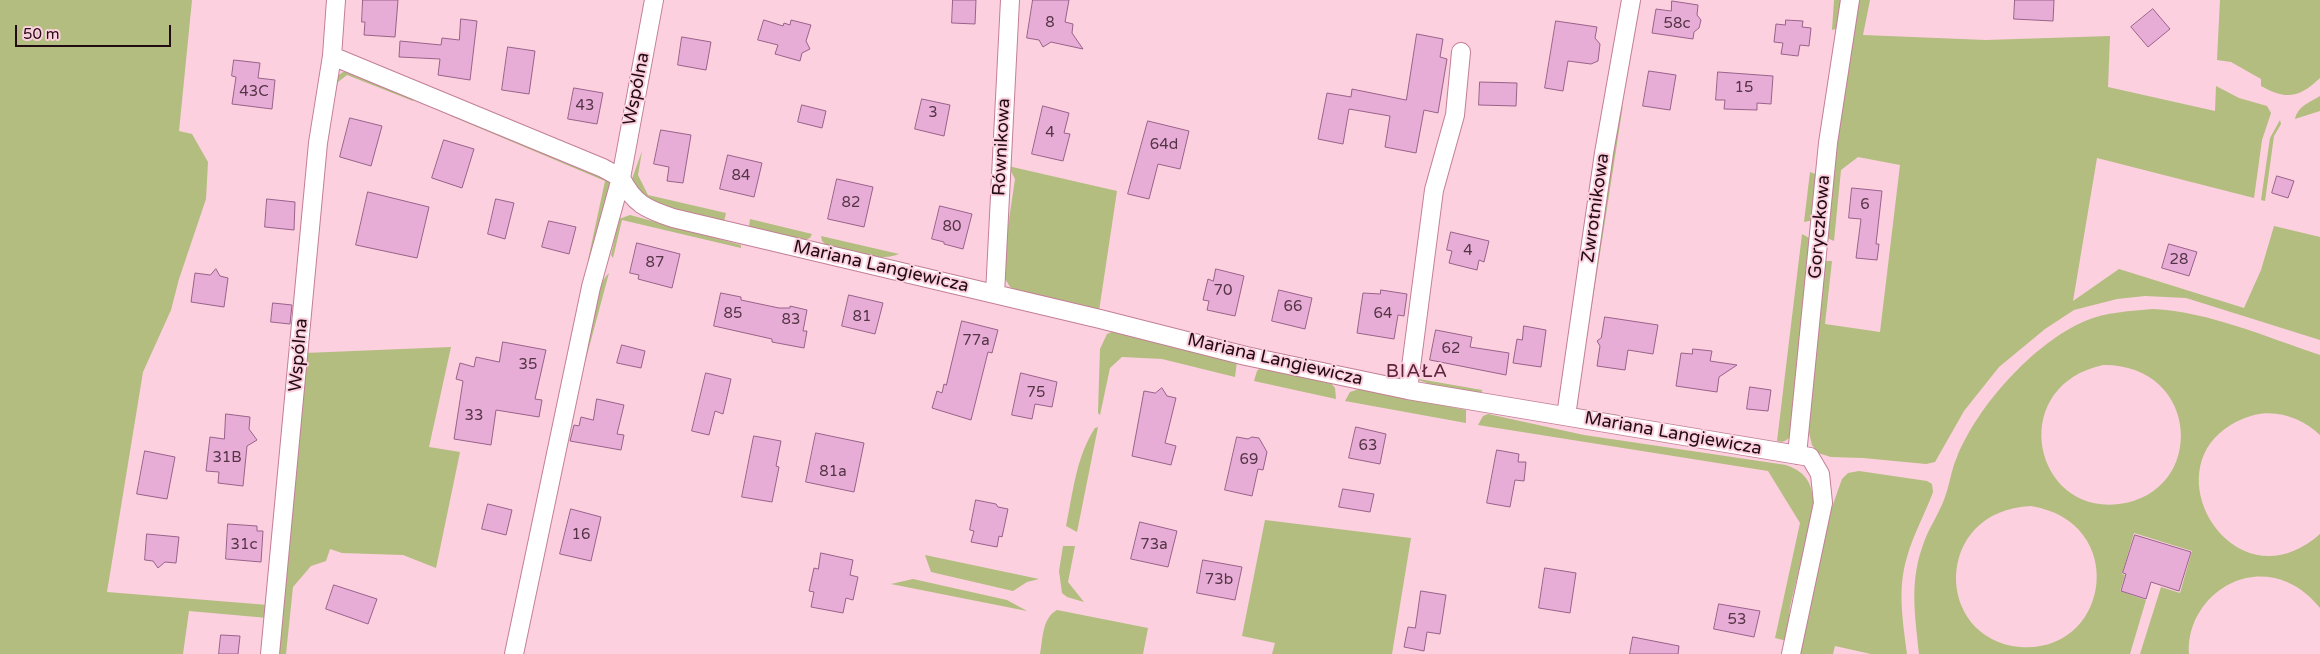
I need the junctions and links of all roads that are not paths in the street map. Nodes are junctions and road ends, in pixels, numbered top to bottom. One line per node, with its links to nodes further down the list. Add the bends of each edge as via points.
1 (336, 0): 7 (street, Wspólna)
2 (654, 0): 8 (street, Wspólna)
3 (1010, 0): 9 (street, Równikowa)
4 (1631, 0): 11 (street, Zwrotnikowa, via 1604,153)
5 (1850, 0): 12 (street, Goryczkowa, via 1828,143)
6 (1461, 52): 10 (street, via 1455,114 1434,190)
7 (332, 56): 8 (street, via 604,168); 13 (street, Wspólna, via 318,143)
8 (621, 178): 9 (street, Mariana Langiewicza, via 636,202 672,218); 14 (street, Wspólna, via 591,287)
9 (995, 294): 10 (street, Mariana Langiewicza, via 1246,356)
10 (1408, 390): 11 (street, Mariana Langiewicza)
11 (1566, 416): 12 (street, Mariana Langiewicza)
12 (1798, 455): 15 (street, Mariana Langiewicza, via 1810,457 1820,474 1823,503)
13 (270, 654)
14 (514, 654)
15 (1791, 654)

